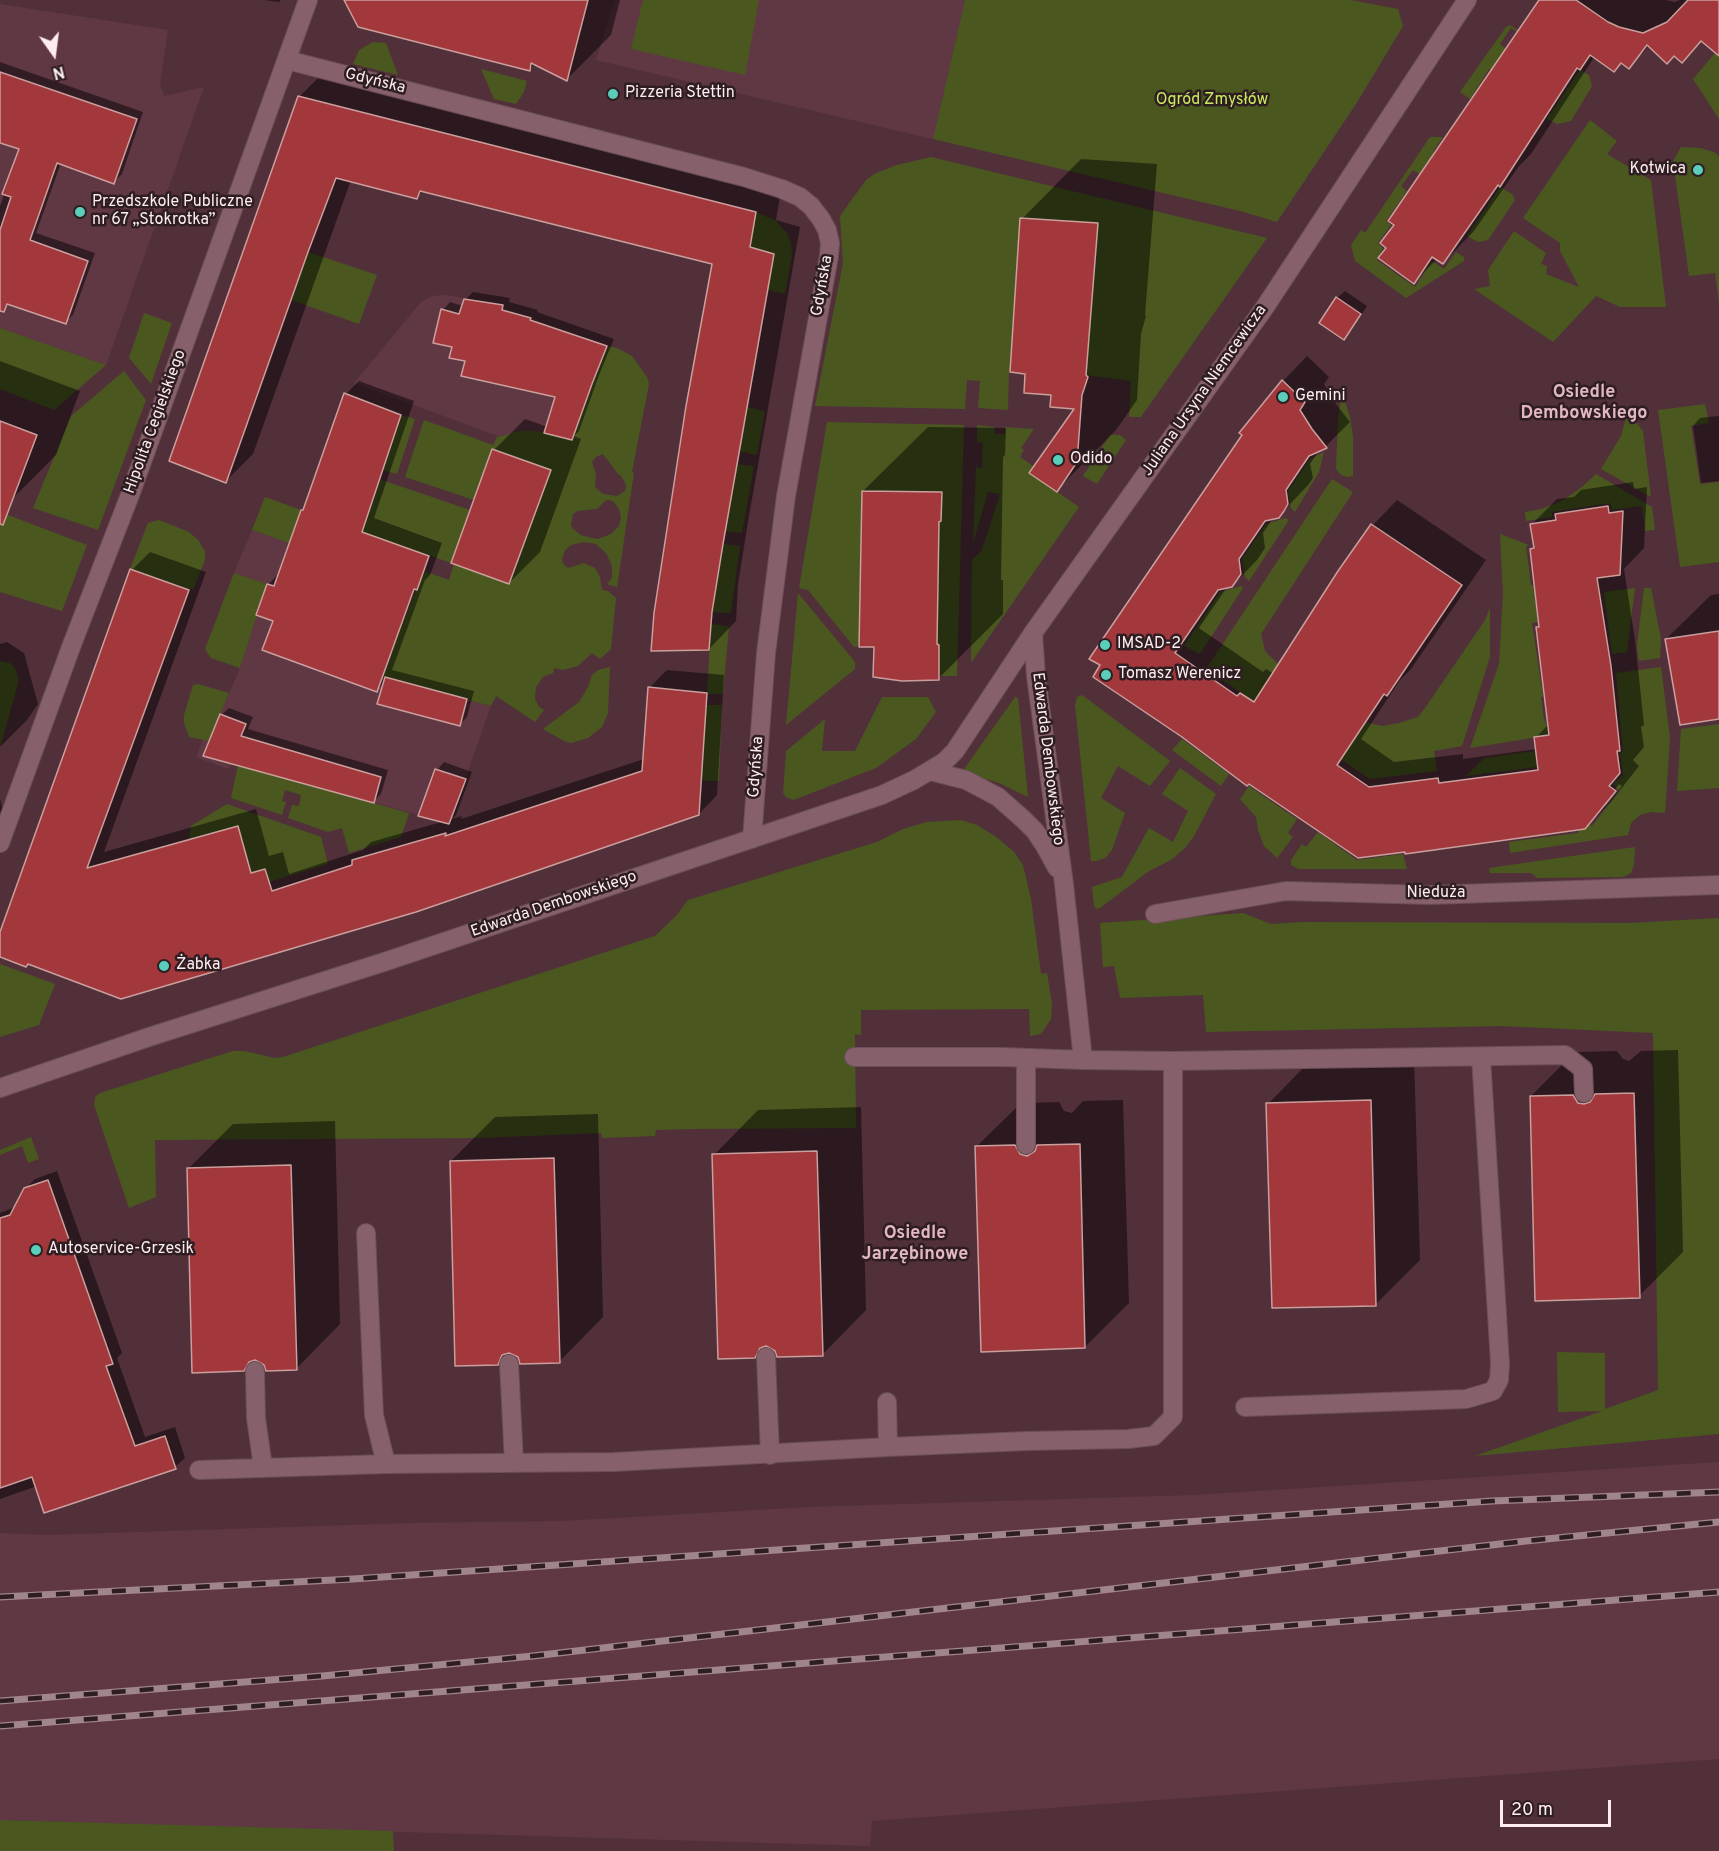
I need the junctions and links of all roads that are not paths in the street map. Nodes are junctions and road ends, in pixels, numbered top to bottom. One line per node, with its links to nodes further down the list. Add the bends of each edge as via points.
1 (308, 0): 3 (street, Hipolita Cegielskiego)
2 (1467, 0): 4 (street, Juliana Ursyna Niemcewicza, via 1264,307)
3 (287, 60): 6 (street, Gdyńska, via 744,177 800,197 821,219 830,243 829,256 786,496 765,664); 7 (street, Hipolita Cegielskiego)
4 (1033, 633): 5 (street, Juliana Ursyna Niemcewicza, via 955,751); 8 (street, Edwarda Dembowskiego)
5 (930, 771): 6 (street, Edwarda Dembowskiego, via 882,795); 8 (street, Edwarda Dembowskiego, via 983,788 1010,807 1045,846)
6 (752, 839): 16 (street, Edwarda Dembowskiego)
7 (0, 843)
8 (1064, 884): 14 (street, Edwarda Dembowskiego)
9 (1719, 885): 10 (street, Nieduża, via 1431,895 1286,891)
10 (1155, 914)
11 (854, 1057): 13 (street)
12 (1482, 1057): 15 (street); 17 (street, via 1565,1055 1583,1069); 24 (street, via 1500,1363 1499,1380 1492,1391 1466,1399)
13 (1026, 1058): 14 (street); 18 (street)
14 (1083, 1060): 15 (street)
15 (1173, 1061): 25 (street, via 1173,1418 1154,1436 1128,1439)
16 (0, 1088)
17 (1584, 1093)
18 (1026, 1145)
19 (366, 1233): 28 (street, via 374,1415)
20 (766, 1357): 26 (street)
21 (509, 1364): 27 (street)
22 (255, 1371): 29 (street)
23 (887, 1402): 25 (street)
24 (1245, 1407)
25 (888, 1447): 26 (street)
26 (770, 1455): 27 (street)
27 (514, 1463): 28 (street)
28 (386, 1464): 29 (street)
29 (263, 1467): 30 (street)
30 (199, 1470)

